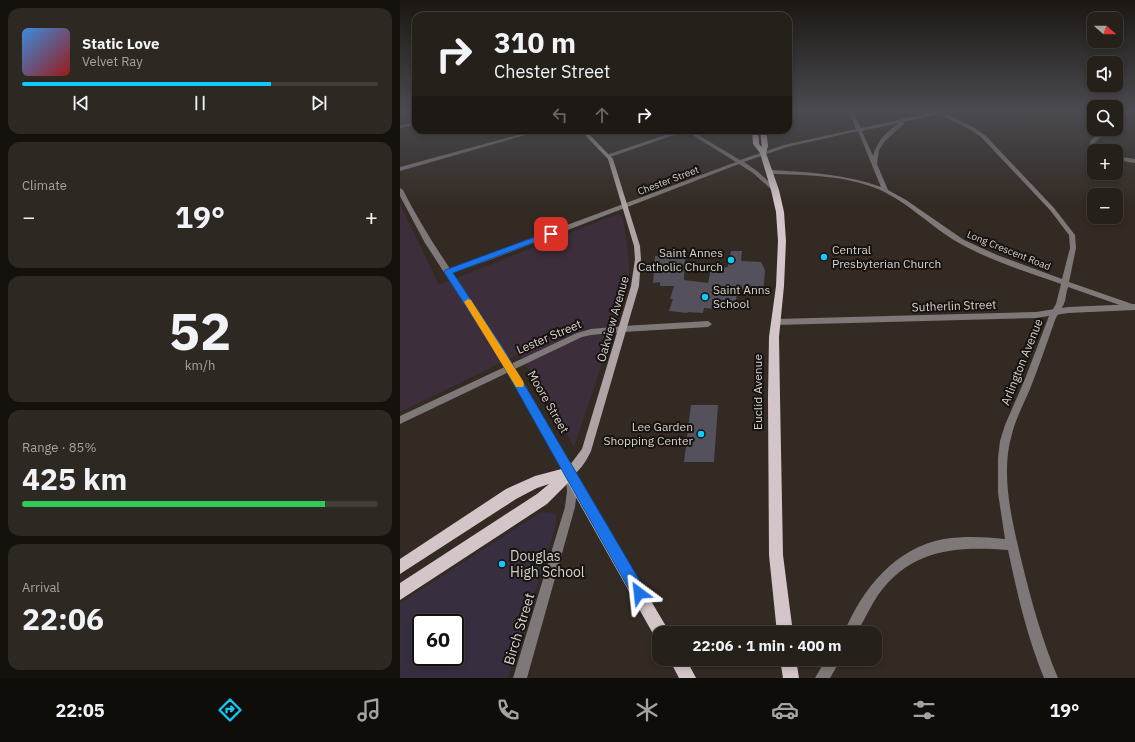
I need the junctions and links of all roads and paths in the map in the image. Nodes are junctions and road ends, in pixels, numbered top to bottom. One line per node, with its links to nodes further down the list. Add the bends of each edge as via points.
1 (495, 143): 17 (street)
2 (595, 143): 12 (main road, Oakview Avenue)
3 (648, 143): 12 (street)
4 (707, 143): 15 (street)
5 (756, 143): 11 (main road, Euclid Avenue)
6 (765, 143): 11 (main road, Euclid Avenue)
7 (797, 143): 11 (street, Chester Street)
8 (865, 143): 16 (street)
9 (882, 143): 16 (street, via 875,155)
10 (989, 143): 24 (street, Arlington Avenue, via 1072,235 1073,248)
11 (763, 152): 15 (street, Chester Street); 18 (main road, Euclid Avenue)
12 (608, 156): 22 (main road, Oakview Avenue)
13 (1123, 159): 14 (street)
14 (1135, 161)
15 (739, 162): 20 (street, via 760,175); 22 (street, Chester Street)
16 (875, 164): 21 (street)
17 (400, 169)
18 (770, 172): 20 (main road, Euclid Avenue); 21 (street, Long Crescent Road, via 845,179)
19 (400, 190): 23 (street, Moore Street, via 431,249)
20 (775, 190): 27 (main road, Euclid Avenue, via 780,212 782,248)
21 (886, 191): 24 (street, Long Crescent Road, via 958,240)
22 (625, 206): 23 (street, Chester Street); 29 (main road, Oakview Avenue, via 638,259 636,285)
23 (448, 272): 30 (street, Moore Street)
24 (1065, 283): 25 (street, Long Crescent Road); 26 (street, Arlington Avenue, via 1060,304)
25 (1134, 307): 26 (street, Sutherlin Street)
26 (1055, 312): 27 (street, Sutherlin Street, via 1036,315); 33 (street, Arlington Avenue, via 1013,414 1003,455 1003,484)
27 (776, 322): 37 (main road, Euclid Avenue, via 776,555)
28 (708, 324): 29 (street)
29 (623, 329): 30 (street, Lester Street, via 580,335); 32 (main road, Oakview Avenue, via 586,451)
30 (510, 367): 31 (street, Lester Street); 32 (street, Moore Street)
31 (400, 420)
32 (569, 473): 34 (main road, via 535,482 511,494); 35 (main road, via 542,499); 36 (main road, Moore Street); 42 (street, Birch Street, via 572,491 570,506)
33 (1012, 545): 38 (street, via 962,542 940,545 922,552 898,566 884,579); 46 (street, Arlington Avenue, via 1032,626)
34 (400, 566)
35 (400, 592)
36 (658, 626)
37 (784, 626)
38 (854, 626)
39 (681, 666): 43 (main road)
40 (789, 666): 44 (main road)
41 (830, 666): 45 (street)
42 (520, 678)
43 (688, 678)
44 (791, 678)
45 (822, 678)
46 (1051, 678)

